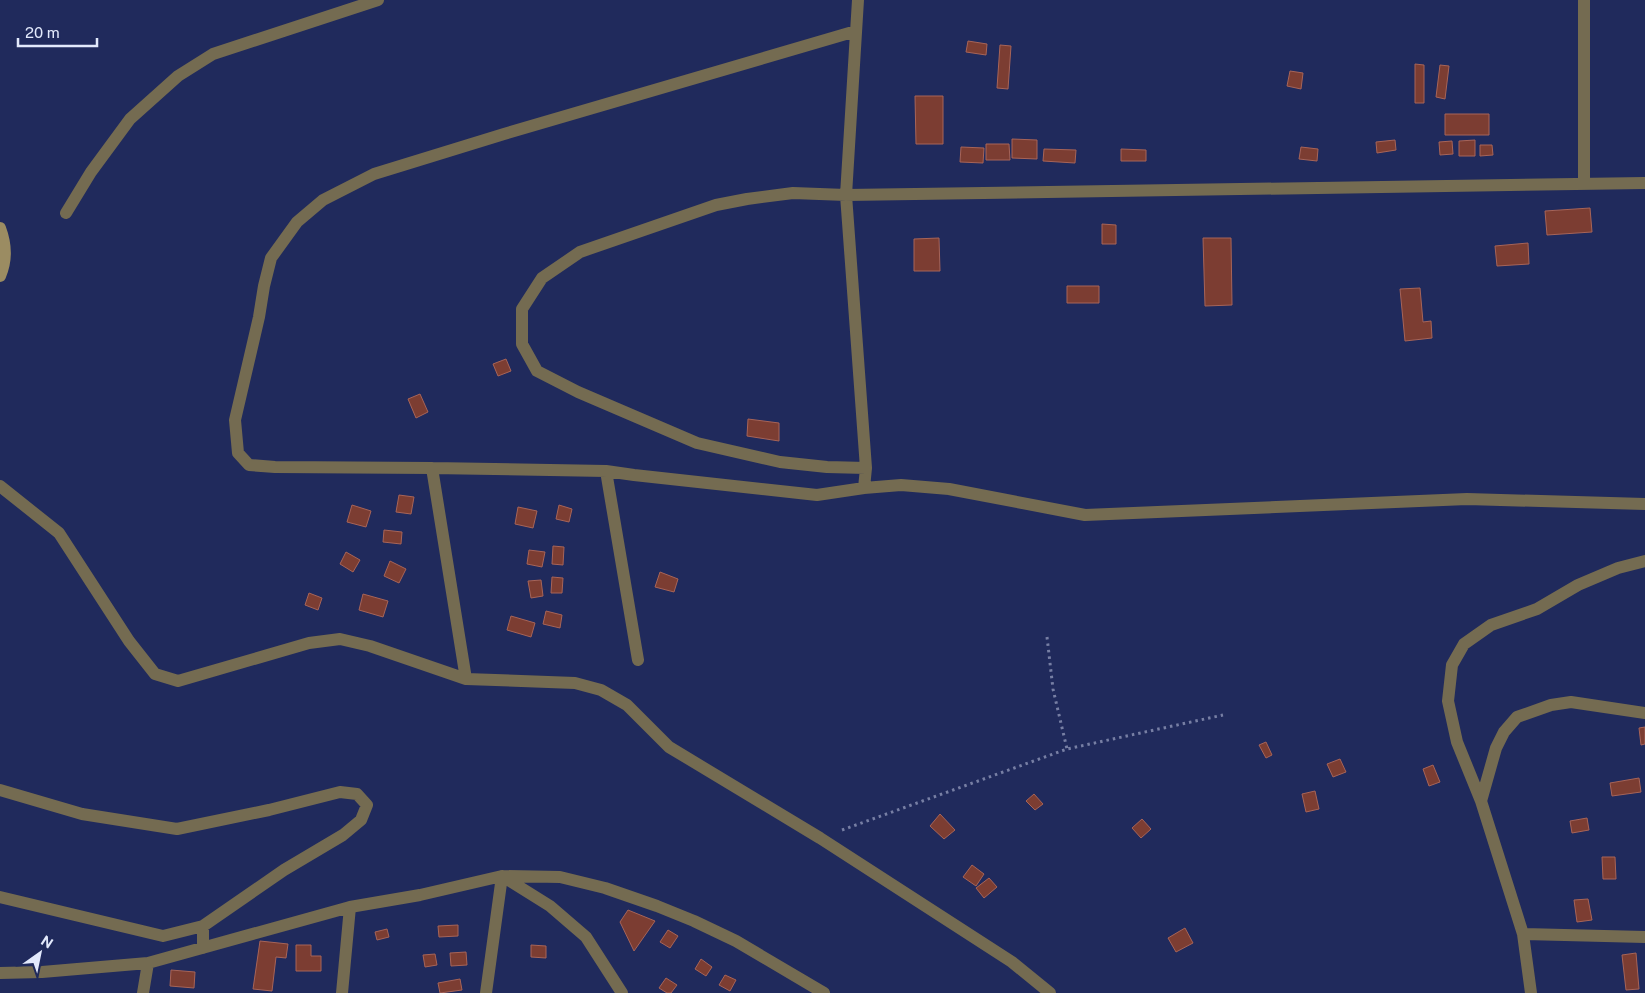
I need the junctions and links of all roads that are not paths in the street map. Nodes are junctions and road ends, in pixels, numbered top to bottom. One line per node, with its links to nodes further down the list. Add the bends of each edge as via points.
1 (378, 0): 8 (street, via 213,54 178,76 130,119 91,172)
2 (858, 0): 4 (street)
3 (1584, 0): 6 (street)
4 (856, 31): 7 (street); 11 (street, via 374,174 323,200 297,222 271,258 235,420 238,453 249,465 266,467)
5 (1645, 183): 6 (street)
6 (1584, 184): 7 (street)
7 (846, 195): 12 (street); 12 (street, via 793,193 747,198 716,205 580,252 542,278 522,309 522,344 537,371 697,443 780,462)
8 (66, 214)
9 (0, 228): 10 (street, via 5,243)
10 (0, 276)
11 (432, 468): 13 (street); 19 (street)
12 (866, 468): 15 (street)
13 (606, 471): 15 (street, via 817,495); 18 (street)
14 (0, 486): 19 (street, via 59,533 155,674 178,680 309,643 340,639)
15 (864, 488): 16 (street, via 901,485 949,489 1085,515 1467,500)
16 (1645, 504)
17 (1645, 561): 22 (street, via 1618,568 1537,609 1491,625 1464,644 1452,665 1448,701 1457,742)
18 (638, 660)
19 (466, 679): 37 (street, via 576,683 601,690 627,705 669,747 820,838 1012,962)
20 (1645, 713): 22 (street, via 1571,702 1551,705 1517,718 1504,732 1496,748)
21 (0, 790): 26 (street, via 82,814 176,829 340,792 357,794 367,805 361,820 343,835 284,870)
22 (1481, 801): 27 (street)
23 (502, 876): 25 (street, via 420,896); 34 (street); 35 (street, via 550,906 586,937); 36 (street, via 560,877 657,906 736,941)
24 (0, 898): 26 (street, via 163,936)
25 (350, 906): 29 (street); 33 (street)
26 (203, 926): 29 (street)
27 (1523, 934): 28 (street); 38 (street)
28 (1645, 937)
29 (204, 948): 30 (street)
30 (148, 963): 31 (street); 32 (street)
31 (0, 973)
32 (143, 993)
33 (342, 993)
34 (486, 993)
35 (622, 993)
36 (823, 993)
37 (1050, 993)
38 (1531, 993)

